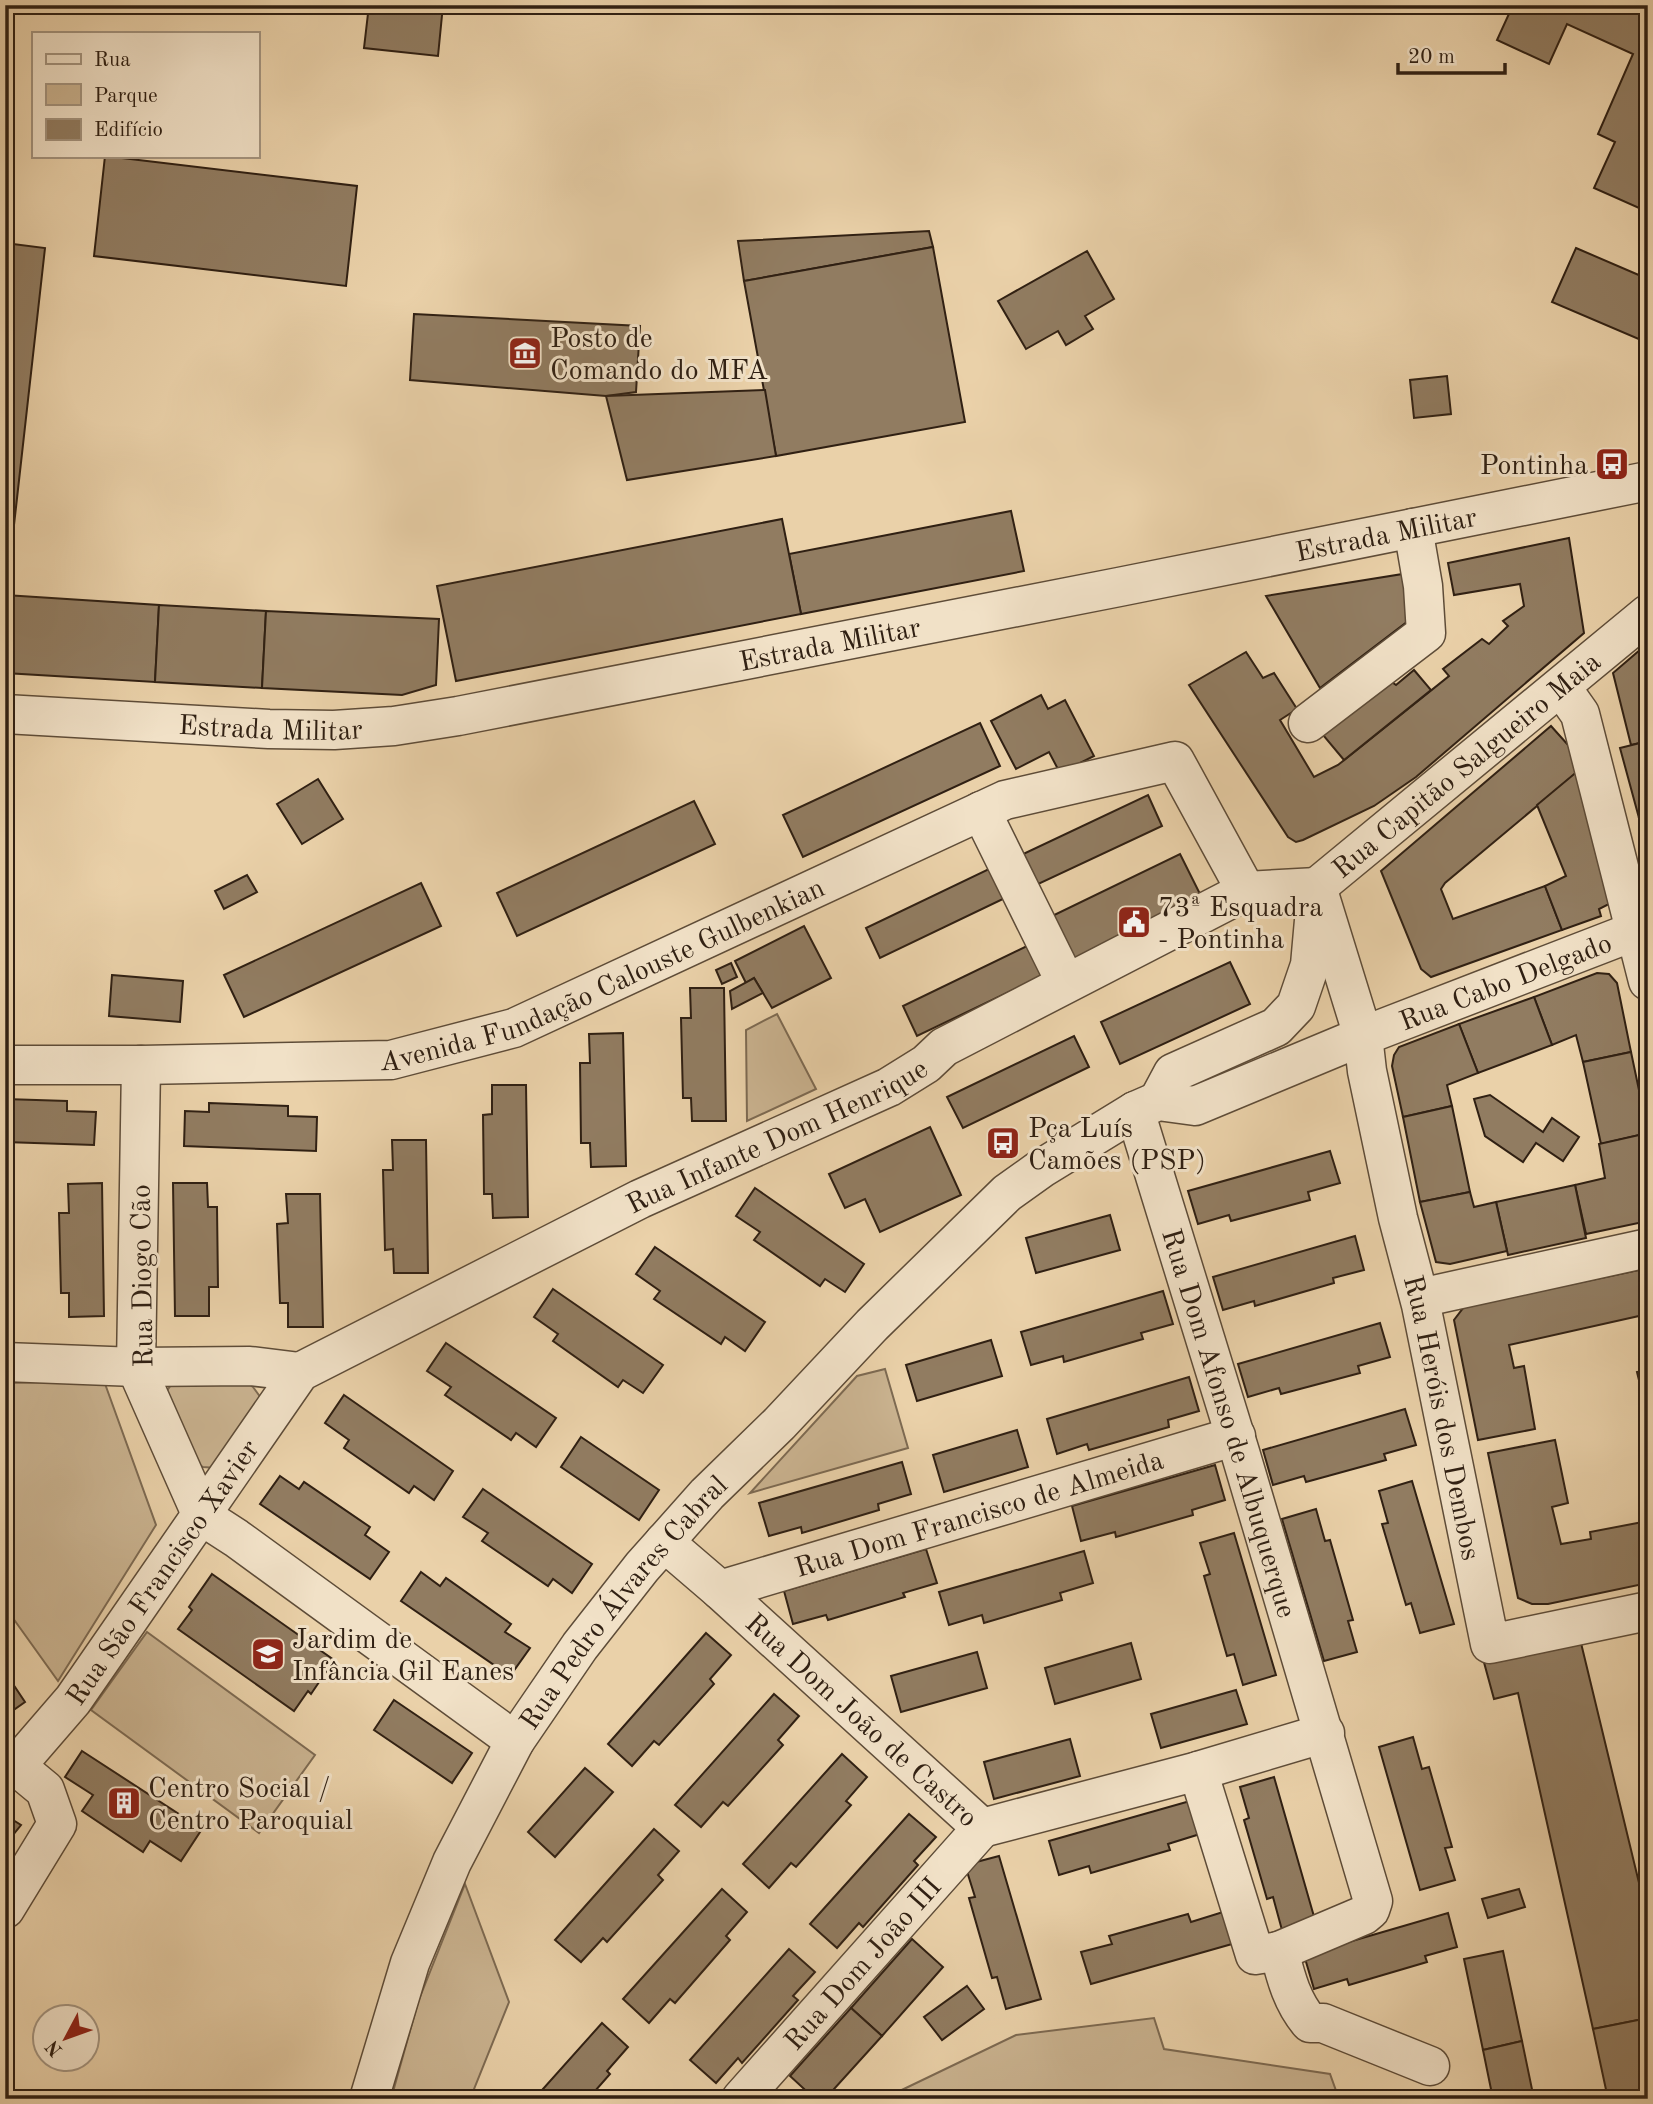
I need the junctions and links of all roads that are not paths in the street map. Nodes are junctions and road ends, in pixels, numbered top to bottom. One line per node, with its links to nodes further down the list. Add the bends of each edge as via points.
1 (1648, 481): 2 (street, Estrada Militar)
2 (1413, 528): 5 (street, Estrada Militar, via 394,726 269,729); 6 (street, via 1426,633)
3 (1648, 614): 4 (street, Rua Capitão Salgueiro Maia)
4 (1561, 687): 8 (street, Rua Capitão Salgueiro Maia); 10 (street, via 1580,714)
5 (5, 714)
6 (1308, 723)
7 (981, 811): 9 (street, Avenida Fundação Calouste Gulbenkian, via 1005,800 1175,761); 12 (street); 15 (street, Avenida Fundação Calouste Gulbenkian, via 514,1028 391,1060)
8 (1317, 887): 9 (street); 13 (street, Rua Heróis dos Dembos); 16 (street, via 1310,965 1296,1006 1276,1027 1173,1073)
9 (1247, 891): 12 (street, Rua Infante Dom Henrique)
10 (1642, 928): 11 (street); 13 (street, Rua Cabo Delgado)
11 (1648, 981)
12 (1066, 983): 21 (street, Rua Infante Dom Henrique, via 944,1047 889,1087 640,1199)
13 (1363, 1036): 16 (street, Rua Cabo Delgado, via 1195,1106); 18 (street, Rua Heróis dos Dembos, via 1398,1218)
14 (5, 1065): 15 (street, Avenida Fundação Calouste Gulbenkian)
15 (141, 1065): 20 (street, Rua Diogo Cão)
16 (1147, 1106): 22 (street, Rua Dom Afonso de Albuquerque); 24 (street, Rua Pedro Álvares Cabral, via 1007,1193 872,1325)
17 (1648, 1248): 18 (street)
18 (1420, 1298): 26 (street, Rua Heróis dos Dembos, via 1490,1644)
19 (5, 1362): 20 (street)
20 (136, 1367): 21 (street, via 250,1366); 23 (street, Rua Diogo Cão)
21 (300, 1372): 23 (street, Rua São Francisco Xavier)
22 (1236, 1436): 25 (street, Rua Dom Francisco de Almeida); 27 (street, Rua Dom Afonso de Albuquerque)
23 (202, 1516): 28 (street); 29 (street, Rua São Francisco Xavier, via 73,1700)
24 (664, 1542): 25 (street, Rua Dom João de Castro); 28 (street, Rua Pedro Álvares Cabral, via 580,1646)
25 (720, 1590): 31 (street, Rua Dom João de Castro)
26 (1648, 1611)
27 (1325, 1734): 30 (street, Rua Dom João de Castro); 33 (street, Rua Dom Afonso de Albuquerque, via 1373,1901 1364,1915)
28 (515, 1741): 35 (street, Rua Pedro Álvares Cabral, via 452,1862 410,1963)
29 (11, 1763): 32 (street, Rua São Francisco Xavier, via 45,1790 57,1824)
30 (1198, 1771): 31 (street, Rua Dom João de Castro); 33 (street, via 1255,1955)
31 (982, 1828): 36 (street, Rua Dom João III)
32 (5, 1909)
33 (1279, 1951): 34 (street, via 1287,1986 1310,2023 1323,2023)
34 (1430, 2066)
35 (369, 2099)
36 (741, 2099)

